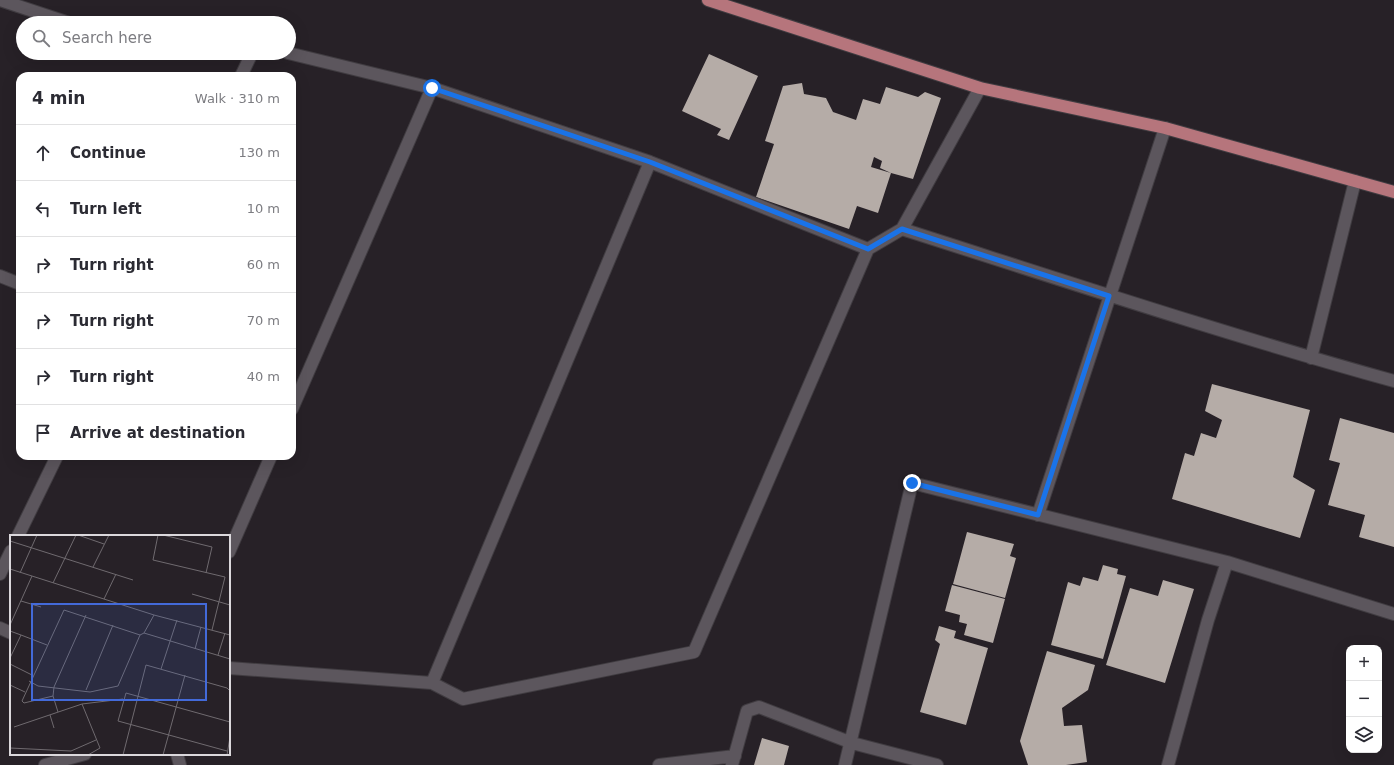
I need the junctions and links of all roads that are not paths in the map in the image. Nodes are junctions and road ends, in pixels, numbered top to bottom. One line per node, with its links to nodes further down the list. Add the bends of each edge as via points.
1 (0, 0): 3 (street)
2 (708, 0): 8 (main road)
3 (48, 16)
4 (296, 55): 7 (street)
5 (249, 60): 6 (street)
6 (243, 72)
7 (432, 88): 10 (street); 20 (street)
8 (980, 88): 9 (main road); 13 (street)
9 (1165, 128): 11 (main road); 17 (street)
10 (650, 162): 14 (street); 33 (street)
11 (1355, 181): 12 (main road); 18 (street)
12 (1394, 192)
13 (902, 229): 14 (street); 17 (street)
14 (868, 249): 33 (street, via 694,652 463,699)
15 (0, 276): 16 (street)
16 (16, 282)
17 (1109, 296): 18 (street); 23 (street)
18 (1311, 358): 19 (street)
19 (1394, 381)
20 (296, 400)
21 (55, 460): 24 (street)
22 (269, 460): 25 (street)
23 (1038, 515): 27 (street); 34 (street, via 912,483)
24 (18, 535)
25 (230, 550)
26 (10, 553): 28 (street)
27 (1227, 562): 29 (street); 43 (street, via 1208,620)
28 (1, 568)
29 (1394, 614)
30 (0, 628): 31 (street)
31 (10, 633)
32 (230, 668): 33 (street)
33 (432, 683)
34 (852, 743): 37 (street, via 759,707 747,711); 41 (street); 42 (street)
35 (81, 755): 38 (street)
36 (176, 755): 39 (street)
37 (733, 761): 40 (street)
38 (45, 765)
39 (180, 765)
40 (659, 765)
41 (846, 765)
42 (937, 765)
43 (1168, 765)

